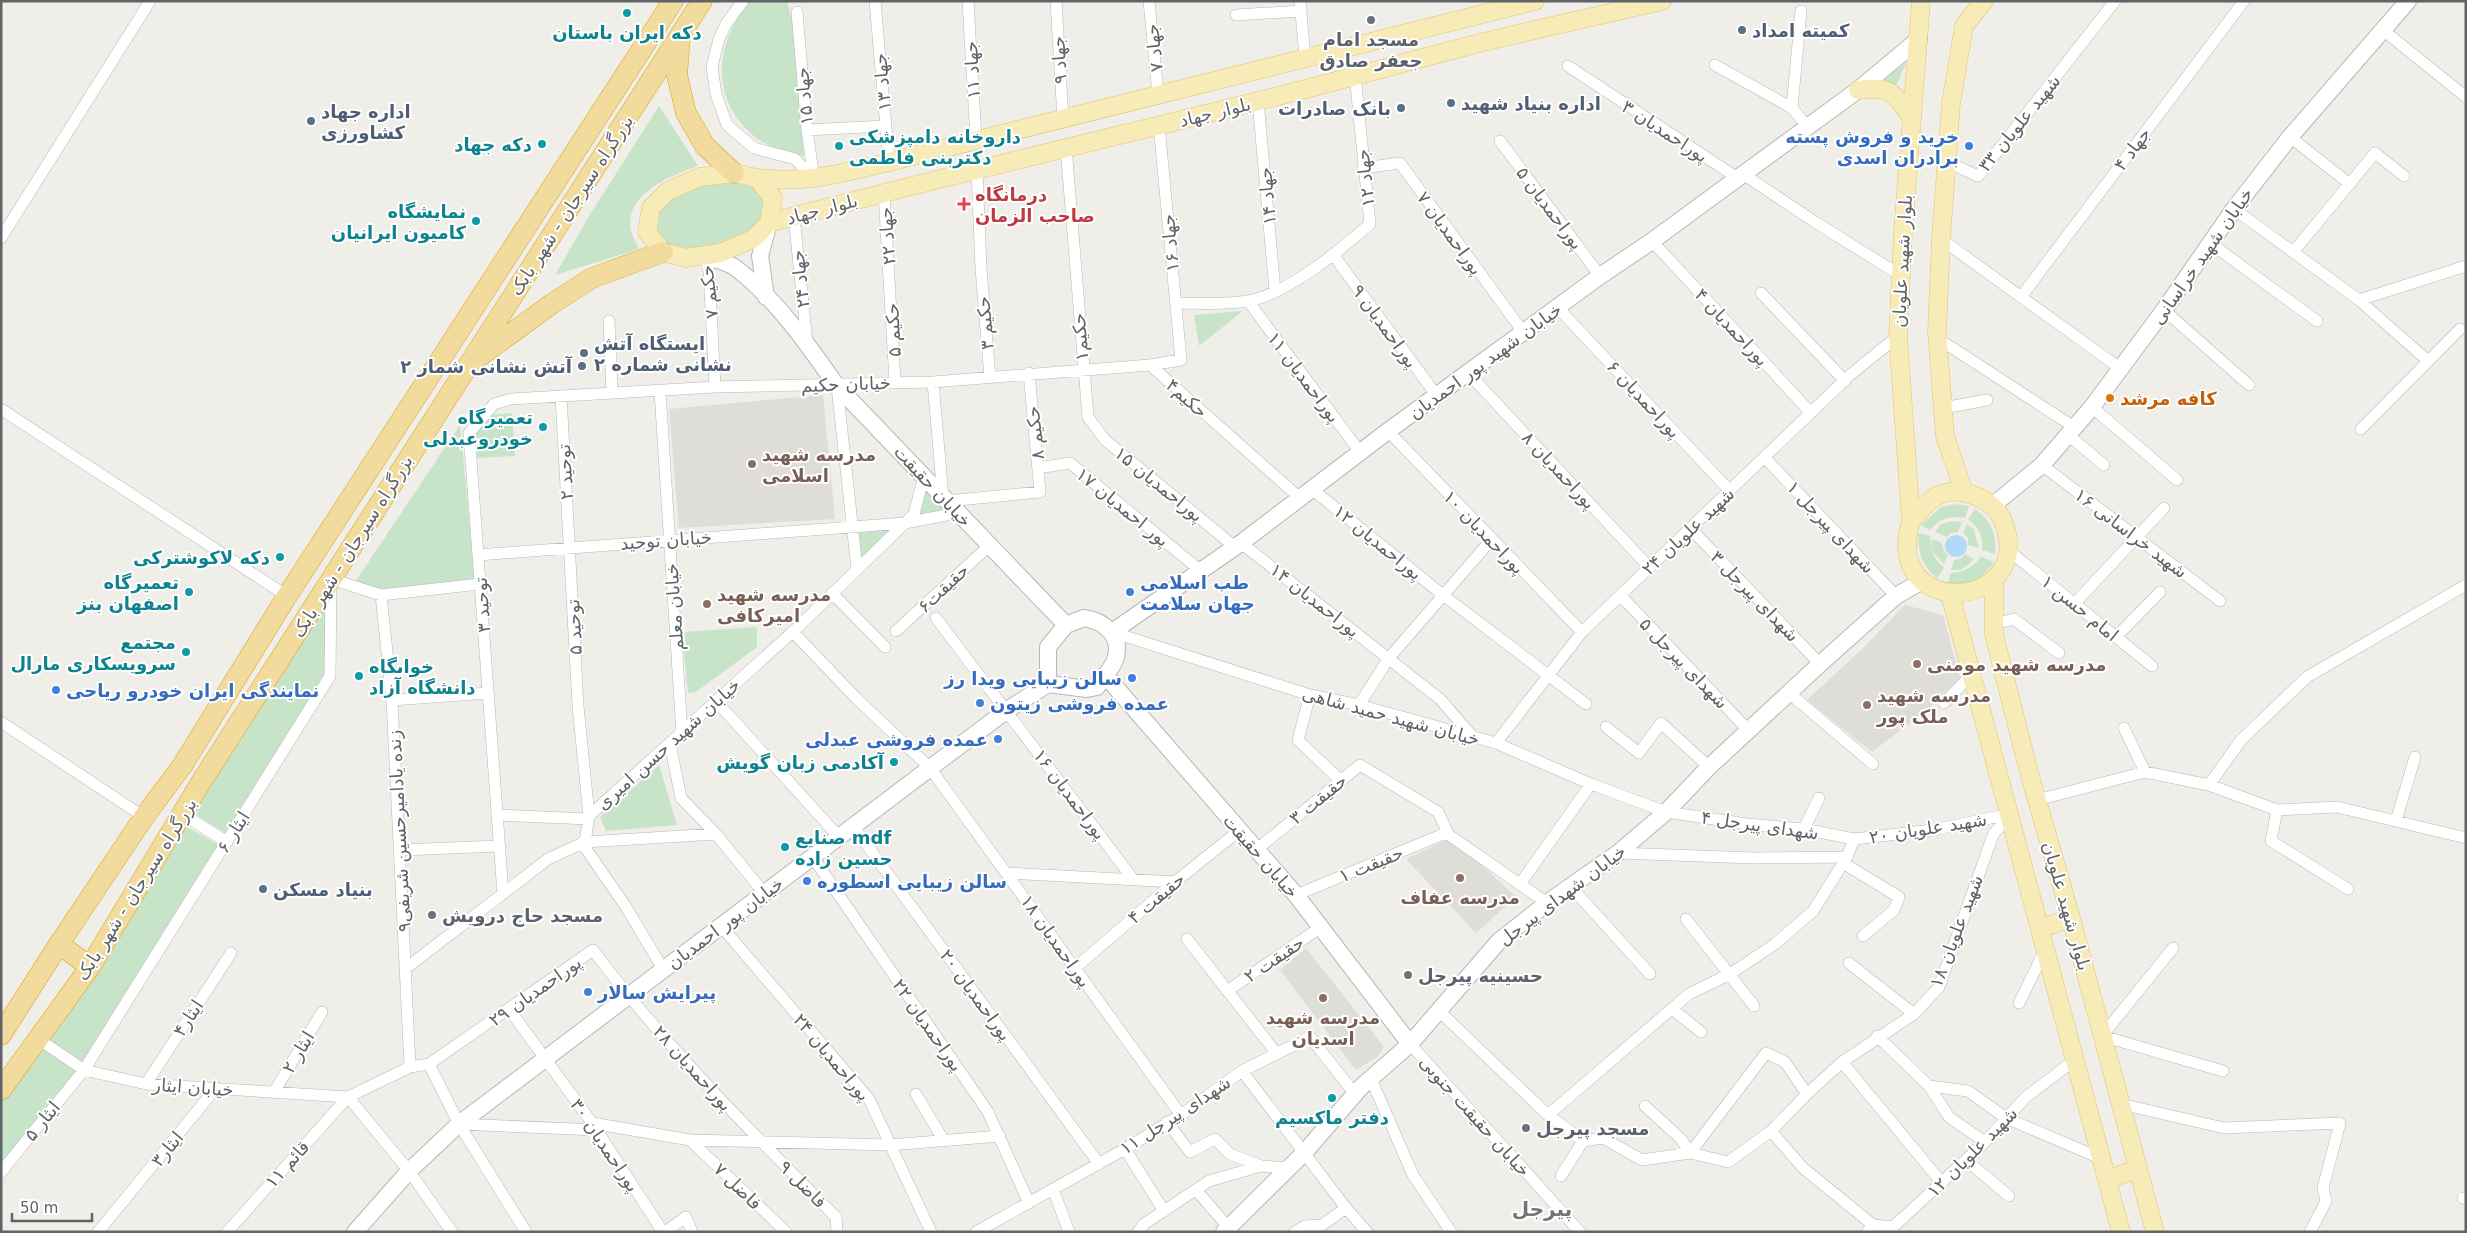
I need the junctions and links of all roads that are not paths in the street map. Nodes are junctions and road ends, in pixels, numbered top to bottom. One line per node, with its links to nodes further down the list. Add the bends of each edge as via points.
1 (150, 1): 58 (street)
2 (674, 1): 154 (highway, بزرگراه سیرجان - شهر بابک)
3 (702, 1): 22 (highway, بزرگراه سیرجان - شهر بابک)
4 (744, 1): 52 (street, via 726,24 712,67 716,94 726,124 754,148 795,159)
5 (875, 1): 37 (street, جهاد ۱۳)
6 (968, 1): 41 (street, جهاد ۱۱)
7 (1056, 1): 35 (street, جهاد ۹)
8 (1150, 1): 30 (street, جهاد ۷)
9 (1535, 1): 20 (main road, بلوار جهاد)
10 (1662, 1): 24 (main road, بلوار جهاد)
11 (1921, 1): 23 (main road, بلوار شهید علویان)
12 (1984, 1): 45 (main road, via 1964,26 1951,103)
13 (2114, 1): 45 (street, شهید علویان ۳۳, via 1978,176)
14 (2244, 1): 73 (street, جهاد ۴)
15 (2408, 1): 21 (street, خیابان شهید خراسانی)
16 (1300, 6): 19 (street); 25 (street)
17 (1801, 11): 33 (street)
18 (796, 12): 39 (street, جهاد ۱۵)
19 (1236, 15)
20 (1466, 19): 24 (main road); 25 (main road, بلوار جهاد)
21 (2383, 30): 31 (street); 40 (street, خیابان شهید خراسانی)
22 (680, 36): 48 (highway, via 677,75 686,113 706,146); 89 (highway, بزرگراه سیرجان - شهر بابک)
23 (1919, 39): 29 (street, خیابان شهید پور احمدیان); 34 (main road, بلوار شهید علویان)
24 (1470, 45): 28 (main road, بلوار جهاد)
25 (1305, 58): 30 (main road, بلوار جهاد)
26 (1568, 66): 49 (street, پوراحمدیان ۳)
27 (1715, 66): 33 (street)
28 (1354, 76): 32 (main road, بلوار جهاد); 46 (street, جهاد ۱۲)
29 (1858, 90): 34 (main road, via 1885,88 1898,96); 38 (street, خیابان شهید پور احمدیان)
30 (1158, 95): 35 (main road, بلوار جهاد)
31 (2466, 98)
32 (1258, 101): 36 (main road, بلوار جهاد); 70 (street, جهاد ۱۴)
33 (1792, 108): 38 (street)
34 (1912, 118): 67 (main road, بلوار شهید علویان)
35 (1063, 119): 41 (main road, بلوار جهاد)
36 (1159, 125): 43 (main road, بلوار جهاد); 76 (street, جهاد ۱۶)
37 (885, 126): 39 (street); 44 (street, جهاد ۱۳)
38 (1807, 126): 49 (street, خیابان شهید پور احمدیان)
39 (807, 130): 52 (street, جهاد ۱۵)
40 (2290, 137): 53 (street); 55 (street, خیابان شهید خراسانی)
41 (976, 139): 44 (main road, بلوار جهاد)
42 (1500, 141): 68 (street, پوراحمدیان ۵)
43 (1066, 147): 47 (main road, بلوار جهاد); 90 (street, حکیم۱)
44 (889, 162): 52 (main road, بلوار جهاد)
45 (1947, 162): 59 (main road)
46 (1363, 168): 65 (street, جهاد ۱۲, via 1370,224); 82 (street, پوراحمدیان ۷, via 1400,164)
47 (977, 171): 54 (main road, بلوار جهاد); 94 (street, حکیم ۳)
48 (734, 173): 51 (main road); 63 (main road, via 685,182 668,191 651,208 647,232)
49 (1740, 176): 60 (street, خیابان شهید پور احمدیان); 67 (street, پوراحمدیان ۳)
50 (2404, 176): 53 (street, via 2375,153)
51 (757, 178): 52 (main road, بلوار جهاد, via 786,182); 57 (main road, via 773,198)
52 (814, 179)
53 (2350, 184): 62 (street)
54 (884, 193): 56 (main road, بلوار جهاد); 69 (street, جهاد ۲۲)
55 (2234, 209): 61 (street, خیابان شهید خراسانی); 62 (street)
56 (794, 216): 57 (main road, بلوار جهاد); 85 (street, جهاد ۲۴)
57 (769, 222): 64 (main road, via 753,239 736,248); 72 (street, via 760,256)
58 (1, 238)
59 (1941, 239): 73 (street); 84 (main road)
60 (1652, 242): 68 (street, خیابان شهید پور احمدیان); 110 (street, پوراحمدیان ۴)
61 (2210, 243): 78 (street, خیابان شهید خراسانی); 79 (street)
62 (2294, 251): 74 (street)
63 (663, 252): 64 (main road, via 686,258); 89 (highway, via 592,278)
64 (705, 256): 72 (street, خیابان حقیقت, via 736,267); 100 (street, حکیم ۷, via 709,271)
65 (1334, 256): 70 (street, جهاد ۱۲); 104 (street, پوراحمدیان ۹)
66 (2466, 266): 74 (street)
67 (1900, 275): 83 (main road, بلوار شهید علویان)
68 (1600, 276): 77 (street, خیابان شهید پور احمدیان)
69 (890, 279): 96 (street, حکیم ۵)
70 (1275, 291): 75 (street, جهاد ۱۲)
71 (1761, 292): 95 (street)
72 (766, 297): 85 (street, خیابان حقیقت)
73 (2021, 297): 91 (street)
74 (2358, 300): 87 (street)
75 (1248, 301): 76 (street, جهاد ۱۲); 115 (street, پوراحمدیان ۱۱)
76 (1176, 303): 86 (street, جهاد ۱۶)
77 (1558, 308): 82 (street, خیابان شهید پور احمدیان); 122 (street, پوراحمدیان ۶)
78 (2164, 310): 91 (street, خیابان شهید خراسانی); 98 (street)
79 (2318, 320)
80 (609, 321): 102 (street)
81 (2460, 329): 87 (street)
82 (1522, 332): 93 (street, خیابان شهید پور احمدیان)
83 (1898, 336): 95 (street, شهید علویان ۲۴); 129 (main road, بلوار شهید علویان)
84 (1938, 338): 108 (main road); 114 (street, via 1991,372)
85 (807, 343): 99 (street, خیابان حقیقت)
86 (1181, 360): 88 (street, خیابان حکیم)
87 (2428, 361): 112 (street)
88 (1150, 365): 90 (street, خیابان حکیم); 125 (street, حکیم۴, via 1223,431)
89 (467, 366): 144 (highway, بزرگراه سیرجان - شهر بابک)
90 (1083, 369): 92 (street, خیابان حکیم); 111 (street, حکیم۱)
91 (2121, 369): 107 (street, خیابان شهید خراسانی)
92 (1029, 373): 94 (street, خیابان حکیم); 119 (street, حکیم ۸)
93 (1468, 374): 104 (street, خیابان شهید پور احمدیان); 141 (street, پوراحمدیان ۸)
94 (990, 378): 97 (street, خیابان حکیم)
95 (1845, 381): 110 (street, شهید علویان ۲۴)
96 (895, 382): 97 (street, خیابان حکیم); 99 (street, خیابان حکیم)
97 (933, 382): 126 (street, via 939,447)
98 (2249, 385)
99 (837, 386): 100 (street, خیابان حکیم); 120 (street, خیابان حقیقت); 131 (street)
100 (715, 387): 101 (street, خیابان حکیم)
101 (660, 390): 102 (street, خیابان حکیم); 134 (street, خیابان معلم)
102 (612, 393): 103 (street, خیابان حکیم)
103 (561, 396): 106 (street, خیابان حکیم, via 511,399); 138 (street, توحید ۲)
104 (1437, 396): 113 (street, خیابان شهید پور احمدیان)
105 (1987, 400): 108 (street)
106 (494, 404): 140 (street, توحید ۳, via 470,433)
107 (2092, 407): 114 (street, خیابان شهید خراسانی); 121 (street)
108 (1943, 408): 124 (main road, via 1945,436)
109 (1, 409): 154 (street)
110 (1811, 413): 116 (street, شهید علویان ۲۴)
111 (1088, 417): 136 (street, پوراحمدیان ۱۵, via 1105,440)
112 (2361, 430)
113 (1388, 431): 115 (street, خیابان شهید پور احمدیان); 135 (street, پوراحمدیان ۱۰)
114 (2071, 431): 117 (street, خیابان شهید خراسانی); 118 (street)
115 (1360, 452): 125 (street, خیابان شهید پور احمدیان)
116 (1766, 458): 122 (street, شهید علویان ۲۴); 156 (street, شهدای ‍‍‍‍‍‍پیرجل ۱)
117 (2042, 465): 127 (street, خیابان شهید خراسانی); 133 (street, شهید خراسانی ۱۶)
118 (2104, 465)
119 (1038, 468): 123 (street, حکیم ۸); 143 (street, پور احمدیان ۱۷, via 1070,463)
120 (924, 476): 126 (street, خیابان حقیقت); 130 (street, خیابان شهید حسن امیری, via 914,514)
121 (2177, 480)
122 (1730, 491): 132 (street, شهید علویان ۲۴)
123 (1040, 492): 126 (street, خیابان توحید)
124 (1964, 492): 127 (main road); 129 (main road, via 1933,498)
125 (1307, 494): 136 (street, خیابان شهید پور احمدیان); 153 (street, پوراحمدیان ۱۲)
126 (949, 504): 130 (street, خیابان توحید); 137 (street, خیابان حقیقت)
127 (1992, 506): 139 (main road, via 2002,519)
128 (2164, 508): 133 (street)
129 (1911, 521): 146 (main road, via 1906,537 1907,553 1912,568)
130 (905, 523): 131 (street, خیابان توحید); 142 (street, خیابان شهید حسن امیری)
131 (853, 526): 134 (street, خیابان توحید); 142 (street)
132 (1690, 529): 141 (street, شهید علویان ۲۴); 170 (street, شهدای پیرجل ۳)
133 (2137, 537): 157 (street, شهید خراسانی ۱۶); 158 (street)
134 (670, 540): 138 (street, خیابان توحید); 189 (street, خیابان معلم)
135 (1491, 540): 153 (street); 165 (street, پوراحمدیان ۱۰)
136 (1238, 545): 143 (street, خیابان شهید پور احمدیان); 169 (street, پوراحمدیان ۱۴)
137 (989, 546): 161 (street, خیابان حقیقت); 162 (street, حقیقت۶)
138 (570, 548): 140 (street, خیابان توحید); 209 (street, توحید ۵, via 578,706)
139 (2008, 550): 145 (main road); 158 (street, امام حسن ۱)
140 (478, 555): 147 (street, توحید ۳)
141 (1649, 567): 155 (street, شهید علویان ۲۴)
142 (857, 569): 150 (street, خیابان شهید حسن امیری)
143 (1201, 570): 164 (street, خیابان شهید پور احمدیان)
144 (331, 579): 152 (street); 205 (highway, بزرگراه سیرجان - شهر بابک); 219 (street, ایثار ۶, via 330,676)
145 (1994, 579): 151 (main road, via 1966,594); 160 (main road, بلوار شهید علویان)
146 (1922, 580): 151 (main road, via 1935,590); 156 (street, خیابان شهدای پیرجل)
147 (480, 584): 152 (street); 176 (street, توحید ۳)
148 (2466, 584): 200 (street, via 2307,677 2240,740)
149 (2160, 592): 166 (street)
150 (832, 593): 163 (street, خیابان شهید حسن امیری); 167 (street)
151 (1950, 594): 172 (main road, بلوار شهید علویان)
152 (381, 595): 179 (street, زنده یادامیرحسین شریفی۹)
153 (1443, 595): 169 (street); 173 (street, پوراحمدیان ۱۲)
154 (287, 596): 208 (highway, بزرگراه سیرجان - شهر بابک, via 182,766)
155 (1621, 596): 165 (street, شهید علویان ۲۴); 188 (street, شهدای پیرجل ۵)
156 (1896, 596): 170 (street, خیابان شهدای پیرجل)
157 (2220, 601)
158 (2074, 604): 166 (street, امام حسن ۱)
159 (936, 618): 184 (street, پوراحمدیان ۱۶)
160 (1994, 624): 168 (street, via 2014,620); 202 (main road, بلوار شهید علویان, via 1994,635)
161 (1066, 625): 164 (street, via 1084,618 1094,620); 175 (street, via 1048,647)
162 (896, 631)
163 (793, 632): 180 (street, خیابان شهید حسن امیری); 196 (street, پوراحمدیان ۱۸)
164 (1112, 632): 174 (street, via 1116,658); 178 (street, خیابان شهید حمید شاهی)
165 (1582, 632): 173 (street, شهید علویان ۲۴)
166 (2116, 637): 171 (street, امام حسن ۱)
167 (885, 647)
168 (2059, 653)
169 (1389, 658): 182 (street); 190 (street, پوراحمدیان ۱۴, via 1440,700)
170 (1820, 664): 177 (street, خیابان شهدای پیرجل)
171 (2152, 666)
172 (1973, 673): 181 (street); 206 (main road, بلوار شهید علویان)
173 (1548, 674): 183 (street, پوراحمدیان ۱۲); 191 (street, شهید علویان ۲۴)
174 (1105, 675): 175 (street, via 1097,687 1087,689); 213 (street, خیابان حقیقت)
175 (1048, 684): 184 (street, خیابان پور احمدیان)
176 (488, 693): 179 (street); 207 (street, توحید ۳)
177 (1789, 693): 188 (street, خیابان شهدای پیرجل); 194 (street)
178 (1310, 695): 182 (street, خیابان شهید حمید شاهی); 198 (street, via 1298,740)
179 (392, 700): 222 (street, زنده یادامیرحسین شریفی۹)
180 (716, 701): 189 (street, خیابان شهید حسن امیری); 216 (street)
181 (1944, 703)
182 (1359, 704): 190 (street, خیابان شهید حمید شاهی)
183 (1586, 704)
184 (1007, 710): 196 (street, خیابان پور احمدیان); 228 (street, پوراحمدیان ۱۶)
185 (1, 722): 208 (street)
186 (1606, 727): 195 (street, via 1638,753 1661,723)
187 (2124, 728): 197 (street)
188 (1748, 730): 195 (street, خیابان شهدای پیرجل)
189 (682, 733): 192 (street, خیابان شهید حسن امیری)
190 (1474, 738): 191 (street, خیابان شهید حمید شاهی)
191 (1496, 743): 199 (street, خیابان شهید حمید شاهی)
192 (670, 744): 209 (street, خیابان شهید حسن امیری); 214 (street, via 681,798)
193 (2415, 758): 210 (street)
194 (1873, 764)
195 (1709, 767): 204 (street, خیابان شهدای پیرجل)
196 (930, 768): 211 (street, خیابان پور احمدیان); 227 (street, پوراحمدیان ۱۸)
197 (2145, 772): 200 (street); 202 (street)
198 (1341, 781): 215 (street, حقیقت ۳, via 1360,765 1438,812); 223 (street, حقیقت ۳)
199 (1590, 784): 204 (street, خیابان شهید حمید شاهی); 230 (street)
200 (2209, 785): 203 (street)
201 (1819, 798): 212 (street)
202 (2037, 800): 237 (main road, بلوار شهید علویان)
203 (2276, 810): 210 (street, via 2337,807); 232 (street, via 2270,841)
204 (1666, 812): 212 (street, شهدای پیرجل ۴); 224 (street, خیابان شهدای پیرجل)
205 (182, 814): 219 (street); 249 (highway, بزرگراه سیرجان - شهر بابک)
206 (2010, 814): 218 (street, شهید علویان ۲۰, via 1933,830); 241 (main road, بلوار شهید علویان); 263 (street, شهید علویان ۱۸, via 1993,835 1939,987)
207 (497, 815): 209 (street); 221 (street, توحید ۳)
208 (144, 817): 244 (highway, بزرگراه سیرجان - شهر بابک)
209 (589, 818): 220 (street, خیابان شهید حسن امیری)
210 (2396, 821): 217 (street)
211 (853, 826): 216 (street, خیابان پور احمدیان); 310 (street, پوراحمدیان ۲۰)
212 (1804, 829): 218 (street, شهدای پیرجل ۴)
213 (1240, 830): 223 (street, خیابان حقیقت); 229 (street, حقیقت ۴)
214 (716, 834): 220 (street); 233 (street)
215 (1448, 834): 230 (street); 235 (street, حقیقت ۱)
216 (839, 837): 225 (street, خیابان پور احمدیان)
217 (2466, 838)
218 (1854, 839): 226 (street, شهید علویان ۲۰)
219 (227, 842): 276 (street, ایثار ۶)
220 (584, 843): 234 (street, via 548,859); 252 (street)
221 (499, 846): 222 (street); 234 (street, توحید ۳)
222 (401, 850): 251 (street, زنده یادامیرحسین شریفی۹)
223 (1256, 850): 235 (street, خیابان حقیقت)
224 (1618, 853): 226 (street); 231 (street, خیابان شهدای پیرجل)
225 (812, 856): 233 (street, خیابان پور احمدیان); 298 (street, پوراحمدیان ۲۲, via 988,1112)
226 (1845, 860): 242 (street, via 1899,897 1894,910); 254 (street, شهید علویان ۲۰, via 1813,910 1774,944)
227 (1008, 873): 228 (street); 250 (street, پوراحمدیان ۱۸)
228 (1133, 879): 229 (street)
229 (1175, 882): 250 (street, حقیقت ۴)
230 (1520, 884): 236 (street)
231 (1570, 886): 236 (street, خیابان شهدای پیرجل); 253 (street)
232 (2348, 889)
233 (764, 893): 239 (street, خیابان پور احمدیان)
234 (503, 894): 251 (street)
235 (1296, 895): 240 (street, خیابان حقیقت)
236 (1547, 903): 261 (street, خیابان شهدای پیرجل, via 1499,941)
237 (2071, 918): 241 (main road); 267 (main road, بلوار شهید علویان)
238 (1686, 919): 254 (street)
239 (721, 926): 252 (street, خیابان پور احمدیان); 304 (street, پوراحمدیان ۲۴, via 869,1099)
240 (1321, 927): 255 (street, حقیقت ۲); 269 (street, خیابان حقیقت)
241 (2040, 929): 245 (main road, بلوار شهید علویان)
242 (1863, 936)
243 (1187, 939): 255 (street)
244 (59, 944): 249 (highway); 265 (highway, بزرگراه سیرجان - شهر بابک)
245 (2046, 948): 257 (street); 272 (main road, بلوار شهید علویان)
246 (2173, 948): 267 (street)
247 (231, 953): 280 (street, ایثار۴)
248 (1849, 963): 263 (street)
249 (90, 967): 268 (highway, بزرگراه سیرجان - شهر بابک)
250 (1075, 968): 292 (street, پوراحمدیان ۱۸)
251 (405, 969): 275 (street, زنده یادامیرحسین شریفی۹)
252 (663, 969): 256 (street, خیابان پور احمدیان)
253 (1650, 974)
254 (1730, 974): 258 (street); 260 (street, شهید علویان ۲۰, via 1689,994)
255 (1227, 991): 270 (street)
256 (628, 996): 259 (street, پوراحمدیان ۲۹, via 593,950); 271 (street, خیابان پور احمدیان); 300 (street, پوراحمدیان ۲۸)
257 (2019, 1003)
258 (1754, 1006)
259 (509, 1009): 271 (street, پوراحمدیان ۳۰); 274 (street, پوراحمدیان ۲۹)
260 (1672, 1009): 264 (street); 291 (street, شهید علویان ۲۰)
261 (1438, 1010): 269 (street, خیابان شهدای پیرجل); 291 (street)
262 (322, 1012): 284 (street, ایثار ۲)
263 (1914, 1014): 266 (street, شهید علویان ۱۸)
264 (1701, 1032)
265 (1, 1035)
266 (1876, 1036): 273 (street, شهید علویان ۱۸); 281 (street)
267 (2102, 1036): 278 (street); 289 (main road, بلوار شهید علویان)
268 (37, 1038): 276 (street, خیابان ایثار); 283 (highway, بزرگراه سیرجان - شهر بابک)
269 (1410, 1044): 279 (street, خیابان شهدای پیرجل); 344 (street, خیابان حقیقت جنوبی)
270 (1277, 1054): 277 (street, شهدای پیرجل ۱۱); 286 (street, شهدای پیرجل ۱۱, via 1310,1037)
271 (544, 1059): 295 (street, خیابان پور احمدیان); 296 (street, پوراحمدیان ۳۰)
272 (2076, 1059): 293 (street, شهید علویان ۱۲, via 2026,1097); 308 (main road, بلوار شهید علویان)
273 (1842, 1062): 287 (street, شهید علویان ۱۸); 318 (street)
274 (429, 1064): 275 (street, خیابان ایثار); 295 (street)
275 (410, 1067): 288 (street, خیابان ایثار)
276 (84, 1070): 280 (street, خیابان ایثار); 315 (street, ایثار ۵)
277 (1242, 1071): 292 (street, شهدای پیرجل ۱۱); 306 (street)
278 (2223, 1071)
279 (1371, 1079): 286 (street, خیابان شهدای پیرجل); 343 (street, via 1413,1176)
280 (146, 1084): 282 (street, خیابان ایثار)
281 (1929, 1086): 293 (street, via 1968,1091); 303 (street, via 1949,1118)
282 (216, 1088): 284 (street, خیابان ایثار); 328 (street, ایثار۳)
283 (1, 1090)
284 (274, 1092): 288 (street, خیابان ایثار)
285 (916, 1094): 301 (street)
286 (1355, 1094): 306 (street, خیابان شهدای پیرجل)
287 (1807, 1094): 297 (street, شهید علویان ۱۸); 307 (street, via 1785,1062 1766,1053)
288 (348, 1097): 314 (street); 329 (street, قائم ۱۱)
289 (2121, 1104): 313 (main road, بلوار شهید علویان); 347 (street, via 2224,1128 2340,1123 2323,1188 2326,1201)
290 (1645, 1106): 307 (street, via 1681,1139)
291 (1548, 1114): 302 (street)
292 (1181, 1115): 294 (street, شهدای پیرجل ۱۱)
293 (2006, 1118): 303 (street, شهید علویان ۱۲); 308 (street)
294 (1167, 1122): 305 (street, شهدای پیرجل ۱۱); 311 (street, via 1190,1152 1215,1139 1230,1154)
295 (458, 1124): 296 (street); 314 (street, خیابان پور احمدیان); 332 (street)
296 (594, 1127): 299 (street); 333 (street, پوراحمدیان ۳۰)
297 (1771, 1131): 307 (street, شهید علویان ۱۸, via 1728,1162); 325 (street, via 1803,1168)
298 (1000, 1136): 301 (street); 322 (street, پوراحمدیان ۲۲)
299 (690, 1140): 300 (street); 335 (street, فاضل ۷)
300 (759, 1140): 304 (street); 336 (street, فاضل ۹, via 836,1217)
301 (944, 1141): 304 (street)
302 (1583, 1141): 307 (street, via 1603,1138 1642,1160); 316 (street)
303 (1985, 1142): 309 (street, شهید علویان ۱۲)
304 (890, 1145): 337 (street, پوراحمدیان ۲۴)
305 (1125, 1149): 310 (street, شهدای پیرجل ۱۱); 324 (street)
306 (1304, 1153): 312 (street, خیابان شهدای پیرجل); 323 (street)
307 (1690, 1153)
308 (2102, 1159): 317 (main road, بلوار شهید علویان)
309 (1966, 1160): 318 (street, شهید علویان ۱۲); 321 (street)
310 (1099, 1164): 319 (street, شهدای پیرجل ۱۱)
311 (1261, 1166): 312 (street); 320 (street, via 1209,1181)
312 (1289, 1168): 327 (street, خیابان شهدای پیرجل)
313 (2138, 1169): 317 (main road); 346 (main road, بلوار شهید علویان)
314 (410, 1171): 330 (street, خیابان پور احمدیان); 331 (street)
315 (1, 1172)
316 (1561, 1176)
317 (2108, 1179): 345 (main road, بلوار شهید علویان)
318 (1942, 1184): 326 (street, شهید علویان ۱۲)
319 (1053, 1189): 322 (street, شهدای پیرجل ۱۱); 339 (street)
320 (1196, 1190): 324 (street); 327 (street)
321 (2009, 1196)
322 (1029, 1203): 338 (street, شهدای پیرجل ۱۱)
323 (1346, 1208): 341 (street, via 1322,1225 1305,1226); 342 (street)
324 (1164, 1211): 340 (street)
325 (1870, 1228): 326 (street, شهید علویان ۱۲)
326 (1896, 1229)
327 (1226, 1230)
328 (98, 1232)
329 (227, 1232)
330 (355, 1232)
331 (452, 1232)
332 (526, 1232)
333 (664, 1232): 334 (street, via 686,1218)
334 (692, 1232)
335 (786, 1232)
336 (837, 1232)
337 (931, 1232)
338 (976, 1232)
339 (1070, 1232)
340 (1138, 1232)
341 (1295, 1232)
342 (1367, 1232)
343 (1451, 1232)
344 (1580, 1232)
345 (2121, 1232)
346 (2155, 1232)
347 (2310, 1232)

